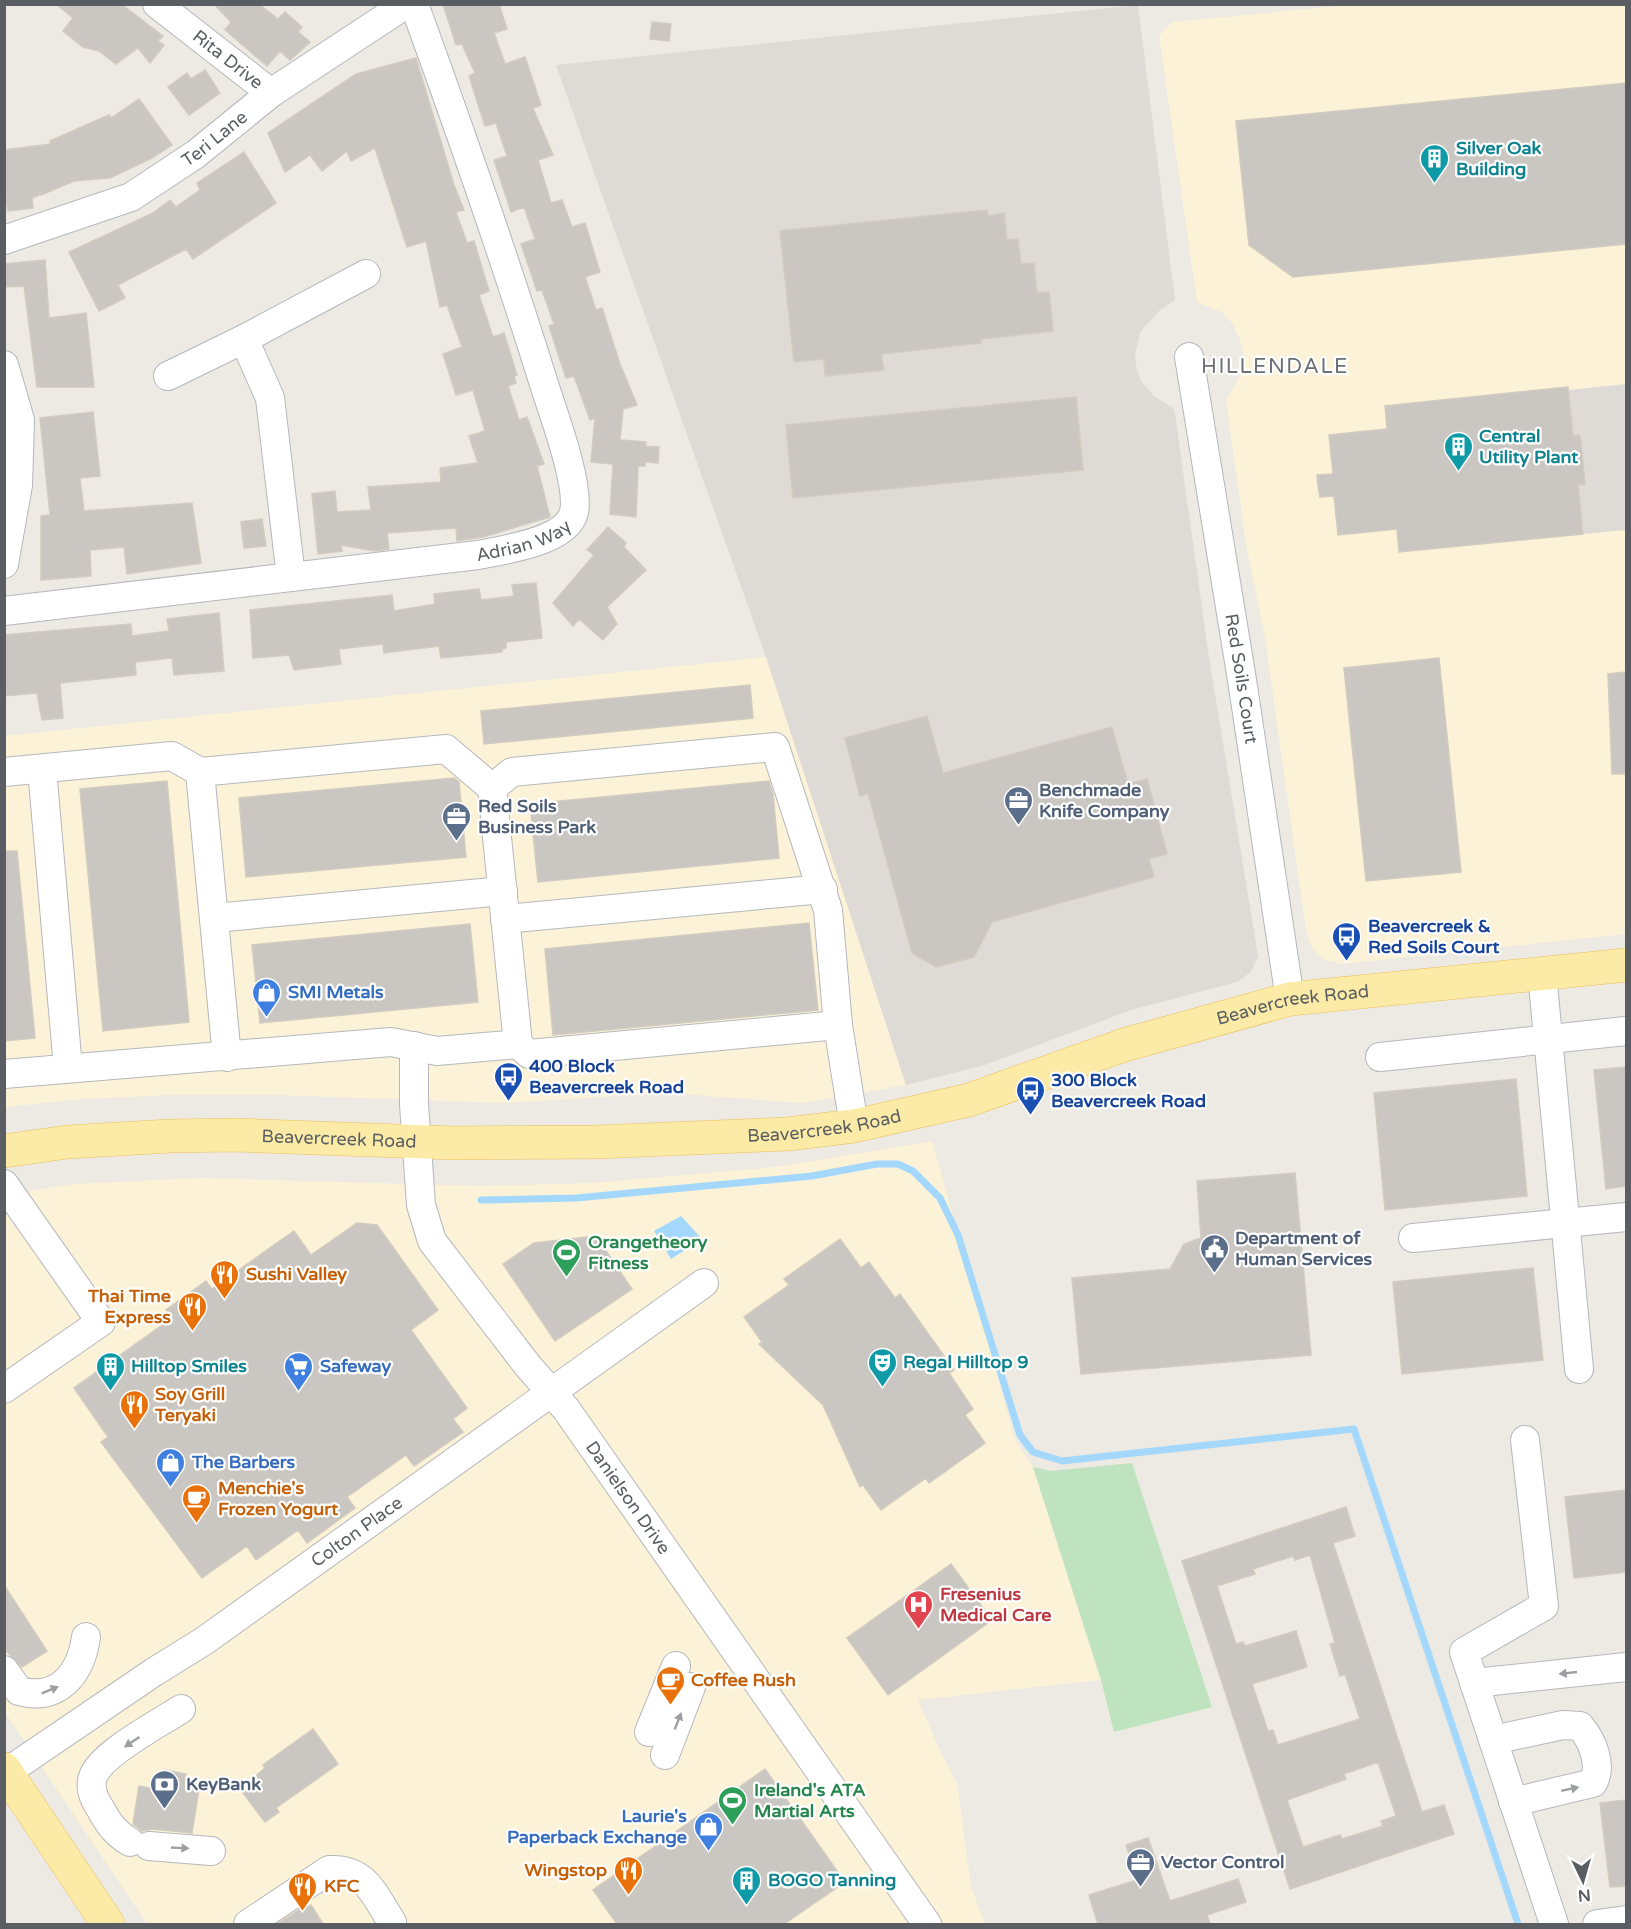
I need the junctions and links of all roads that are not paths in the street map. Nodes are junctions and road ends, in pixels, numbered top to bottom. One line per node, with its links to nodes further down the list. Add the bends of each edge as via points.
1 (157, 4): 4 (street, Rita Drive)
2 (406, 4): 4 (street, Teri Lane)
3 (414, 4): 13 (street, Adrian Way, via 475,171 558,427 573,490 574,513 564,528 535,543 478,555)
4 (271, 93): 5 (street, Teri Lane, via 196,154 131,197)
5 (4, 240)
6 (366, 274): 7 (street)
7 (244, 339): 10 (street); 13 (street, via 270,398)
8 (1189, 357): 25 (street, Red Soils Court)
9 (4, 365): 11 (street)
10 (168, 376)
11 (12, 420): 12 (street, via 18,485)
12 (4, 564)
13 (291, 577): 14 (street, Adrian Way)
14 (4, 611)
15 (42, 769): 16 (street); 17 (street, via 172,756); 33 (street)
16 (4, 772)
17 (200, 772): 18 (street, via 446,749); 21 (street)
18 (492, 788): 19 (street, via 512,772 775,747); 20 (street)
19 (823, 889): 22 (street); 26 (street)
20 (502, 891): 21 (street); 22 (street)
21 (214, 918): 31 (street)
22 (505, 919): 29 (street)
23 (1626, 965): 24 (main road, Beavercreek Road)
24 (1542, 973): 25 (main road, Beavercreek Road); 28 (street)
25 (1290, 999): 35 (main road, Beavercreek Road, via 1125,1045 969,1101)
26 (838, 1025): 29 (street, via 530,1054); 35 (street)
27 (1626, 1031): 28 (street)
28 (1547, 1039): 32 (street); 40 (street)
29 (518, 1044): 30 (street, via 437,1051)
30 (414, 1046): 31 (street, via 391,1042); 36 (street, Danielson Drive)
31 (227, 1057): 33 (street)
32 (1380, 1057)
33 (68, 1068): 34 (street)
34 (4, 1074)
35 (854, 1126): 36 (main road, Beavercreek Road, via 788,1134 596,1142)
36 (417, 1143): 37 (main road, Beavercreek Road, via 171,1136 67,1142); 45 (street, Danielson Drive, via 421,1205 432,1241 457,1278)
37 (4, 1151)
38 (4, 1184): 44 (street, via 101,1322)
39 (1626, 1217): 40 (street)
40 (1565, 1222): 41 (street); 43 (street)
41 (1413, 1238)
42 (704, 1283): 45 (street, Colton Place)
43 (1579, 1369)
44 (4, 1389)
45 (551, 1392): 55 (street, Colton Place, via 204,1641); 62 (street, Danielson Drive)
46 (1525, 1440): 51 (street, via 1544,1606 1464,1652)
47 (86, 1637): 49 (street, one-way to 47, via 19,1691 32,1695 47,1693 78,1669)
48 (1626, 1667): 51 (street, one-way to 51)
49 (4, 1670)
50 (684, 1676): 54 (street)
51 (1474, 1683): 53 (street)
52 (181, 1709): 57 (street, one-way to 57, via 97,1769 92,1779 95,1801 111,1828 139,1844)
53 (1492, 1740): 56 (street); 56 (street, one-way to 53, via 1593,1783 1597,1767 1592,1743 1580,1726 1563,1725)
54 (657, 1743)
55 (5, 1772): 60 (main road)
56 (1513, 1802): 63 (street)
57 (211, 1851)
58 (1626, 1920): 64 (street)
59 (392, 1922): 61 (street, via 361,1877 345,1869 329,1870)
60 (108, 1924)
61 (248, 1924)
62 (927, 1924)
63 (1554, 1924)
64 (1598, 1924)

